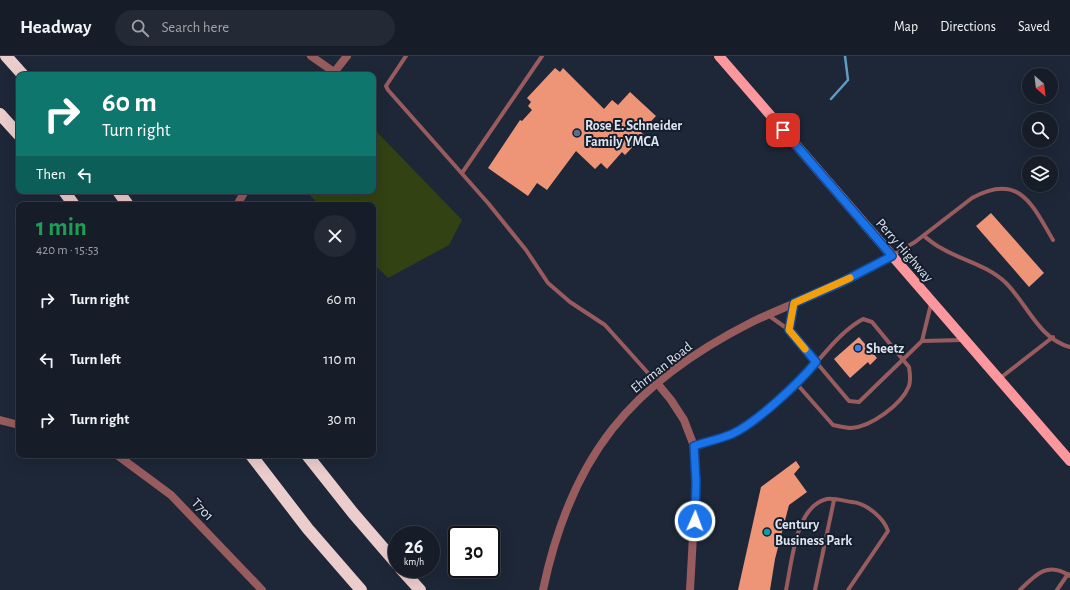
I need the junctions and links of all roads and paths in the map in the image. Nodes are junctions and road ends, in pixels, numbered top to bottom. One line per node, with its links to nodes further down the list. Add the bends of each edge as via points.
1 (6, 56): 7 (highway)
2 (311, 56): 8 (street)
3 (347, 56): 9 (street)
4 (406, 56): 12 (lane, via 386,86)
5 (542, 56): 12 (lane)
6 (719, 56): 15 (main road, Perry Highway)
7 (21, 72)
8 (331, 72)
9 (335, 72)
10 (0, 114): 11 (highway)
11 (16, 132)
12 (462, 173): 27 (lane, via 514,234 548,283 570,302 605,325)
13 (924, 236): 14 (lane, via 972,198 982,192 1003,188 1020,192 1027,198); 15 (lane); 20 (lane, via 940,248 980,264 1006,283 1044,331)
14 (1053, 240)
15 (892, 256): 16 (main road, Perry Highway); 17 (street, Ehrman Road, via 844,282)
16 (931, 301): 21 (main road, Perry Highway); 22 (lane)
17 (794, 303): 18 (street, Ehrman Road); 19 (lane)
18 (768, 315): 19 (lane); 27 (street, Ehrman Road, via 696,355)
19 (789, 330): 25 (lane)
20 (1053, 337): 23 (lane); 26 (lane)
21 (965, 340): 22 (lane); 26 (main road, Perry Highway)
22 (922, 341): 24 (lane)
23 (1070, 347)
24 (902, 360): 25 (lane, via 872,322 863,320 849,329); 25 (lane, via 856,403 849,401); 28 (lane, via 909,367 910,376 909,385 902,398 883,415 853,428 833,425)
25 (816, 362): 28 (lane)
26 (999, 380): 35 (main road, Perry Highway)
27 (657, 383): 31 (street, via 684,420); 43 (street, Ehrman Road, via 630,408 610,432 578,482 560,523)
28 (796, 383): 31 (lane, via 751,422 732,434)
29 (0, 420): 30 (street)
30 (16, 424)
31 (694, 446): 44 (street, via 696,482)
32 (121, 458): 40 (street, T701, via 171,495)
33 (254, 458): 41 (highway, via 308,529)
34 (309, 458): 37 (highway)
35 (1070, 461)
36 (834, 500): 45 (lane, via 828,499 816,504 801,522); 46 (lane); 47 (lane, via 859,502 885,522 888,531)
37 (388, 554)
38 (1069, 575): 48 (lane, via 1053,568 1034,577); 49 (lane)
39 (409, 578): 42 (highway)
40 (262, 590)
41 (361, 590)
42 (420, 590)
43 (543, 590)
44 (690, 590)
45 (786, 590)
46 (815, 590)
47 (848, 590)
48 (1020, 590)
49 (1057, 590)

